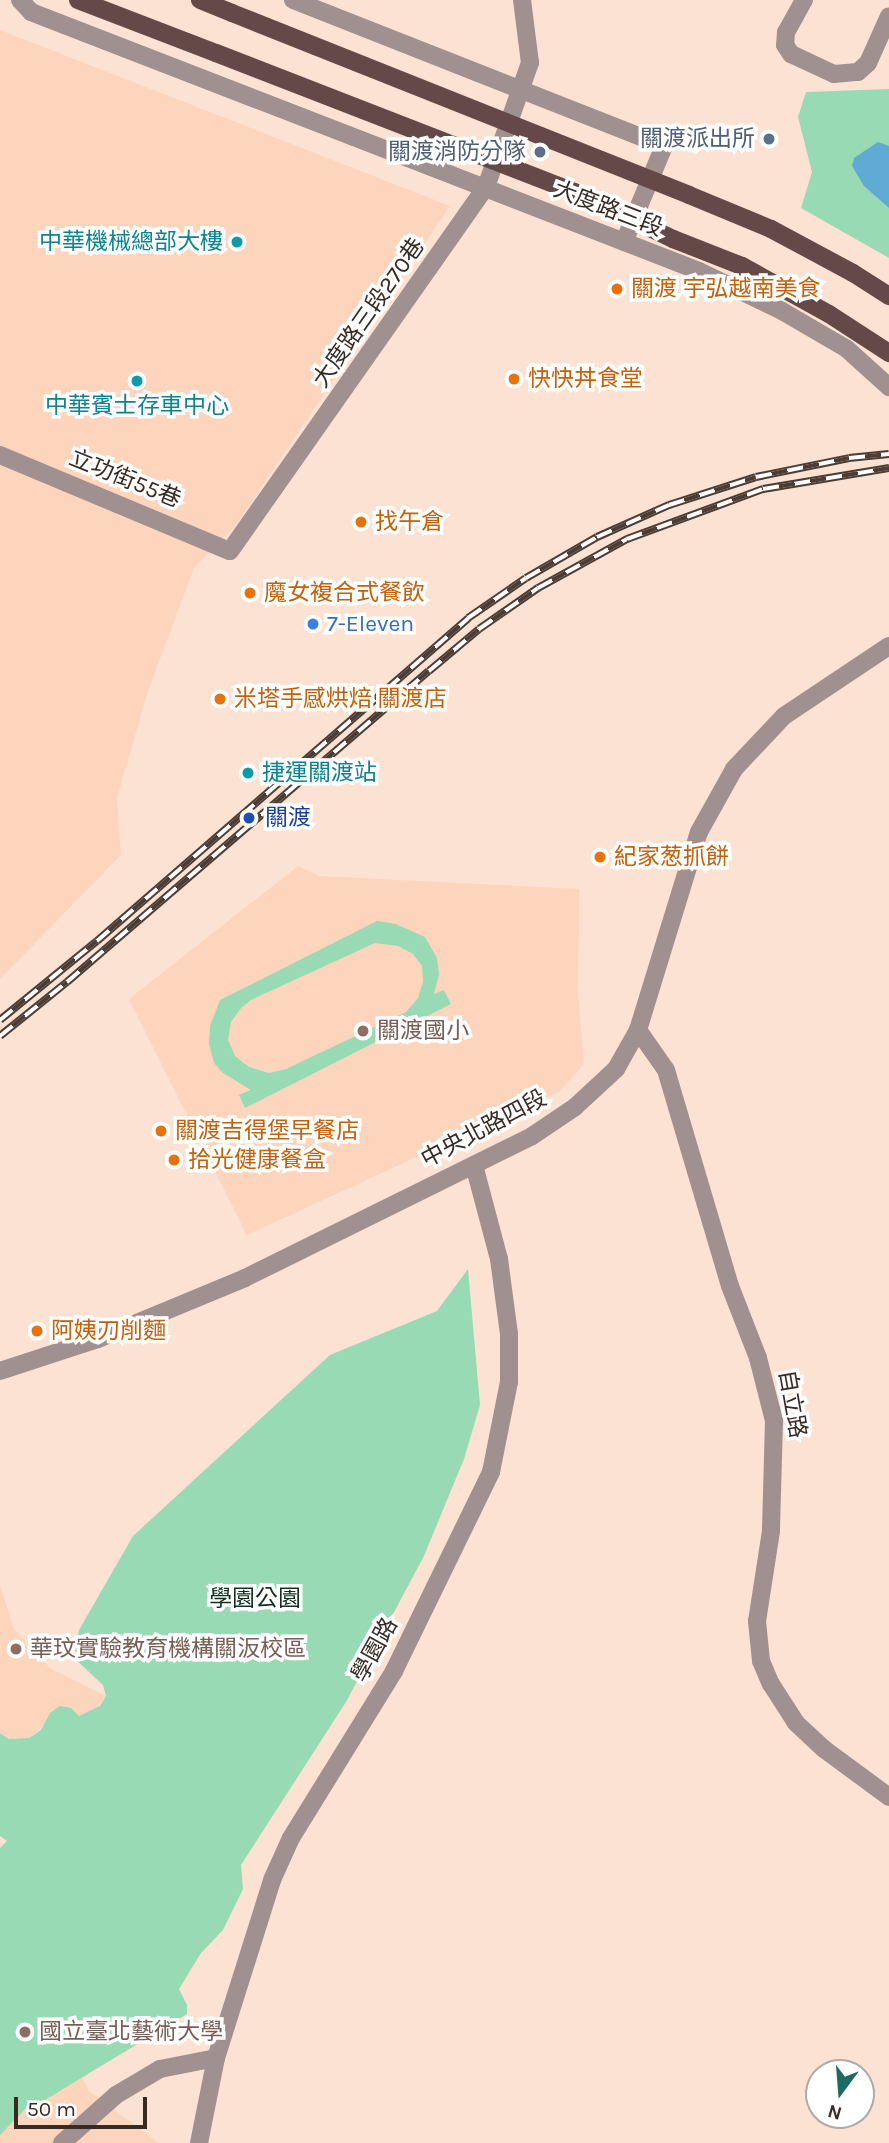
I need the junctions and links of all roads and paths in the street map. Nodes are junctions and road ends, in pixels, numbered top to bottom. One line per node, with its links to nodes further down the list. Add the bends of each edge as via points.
1 (20, 0): 9 (street, 大度路三段, via 31,12)
2 (78, 0): 12 (main road, 大度路三段, bridge, via 574,192 752,272)
3 (200, 0): 11 (main road, 大度路三段, bridge, via 771,229)
4 (293, 0): 8 (street)
5 (522, 0): 8 (street, 大度路三段270巷, via 530,63)
6 (804, 0): 7 (street, via 786,32 785,45 791,54 834,74 858,72 869,64)
7 (889, 16)
8 (522, 89): 9 (street, 大度路三段270巷); 10 (street, via 664,146)
9 (486, 187): 10 (street, 大度路三段); 15 (street, 大度路三段270巷)
10 (624, 242): 13 (street, 大度路三段, via 782,311 847,349)
11 (889, 296)
12 (889, 353)
13 (889, 387)
14 (0, 455): 15 (street, 立功街55巷)
15 (230, 551)
16 (889, 646): 17 (street, 中央北路四段, via 784,716 734,769 699,832)
17 (638, 1030): 18 (street, 中央北路四段, via 616,1069 575,1107 532,1136); 20 (street, 自立路, via 666,1070 774,1422 771,1531 757,1621 761,1661 796,1723)
18 (474, 1165): 19 (street, 中央北路四段, via 245,1278 98,1339); 21 (street, 學園路, via 499,1259 509,1334 509,1382 491,1472 394,1671 291,1838 257,1922)
19 (0, 1371)
20 (889, 1797)
21 (216, 2058): 22 (street, via 160,2068 116,2095); 23 (street, 學園路)
22 (62, 2143)
23 (199, 2143)

